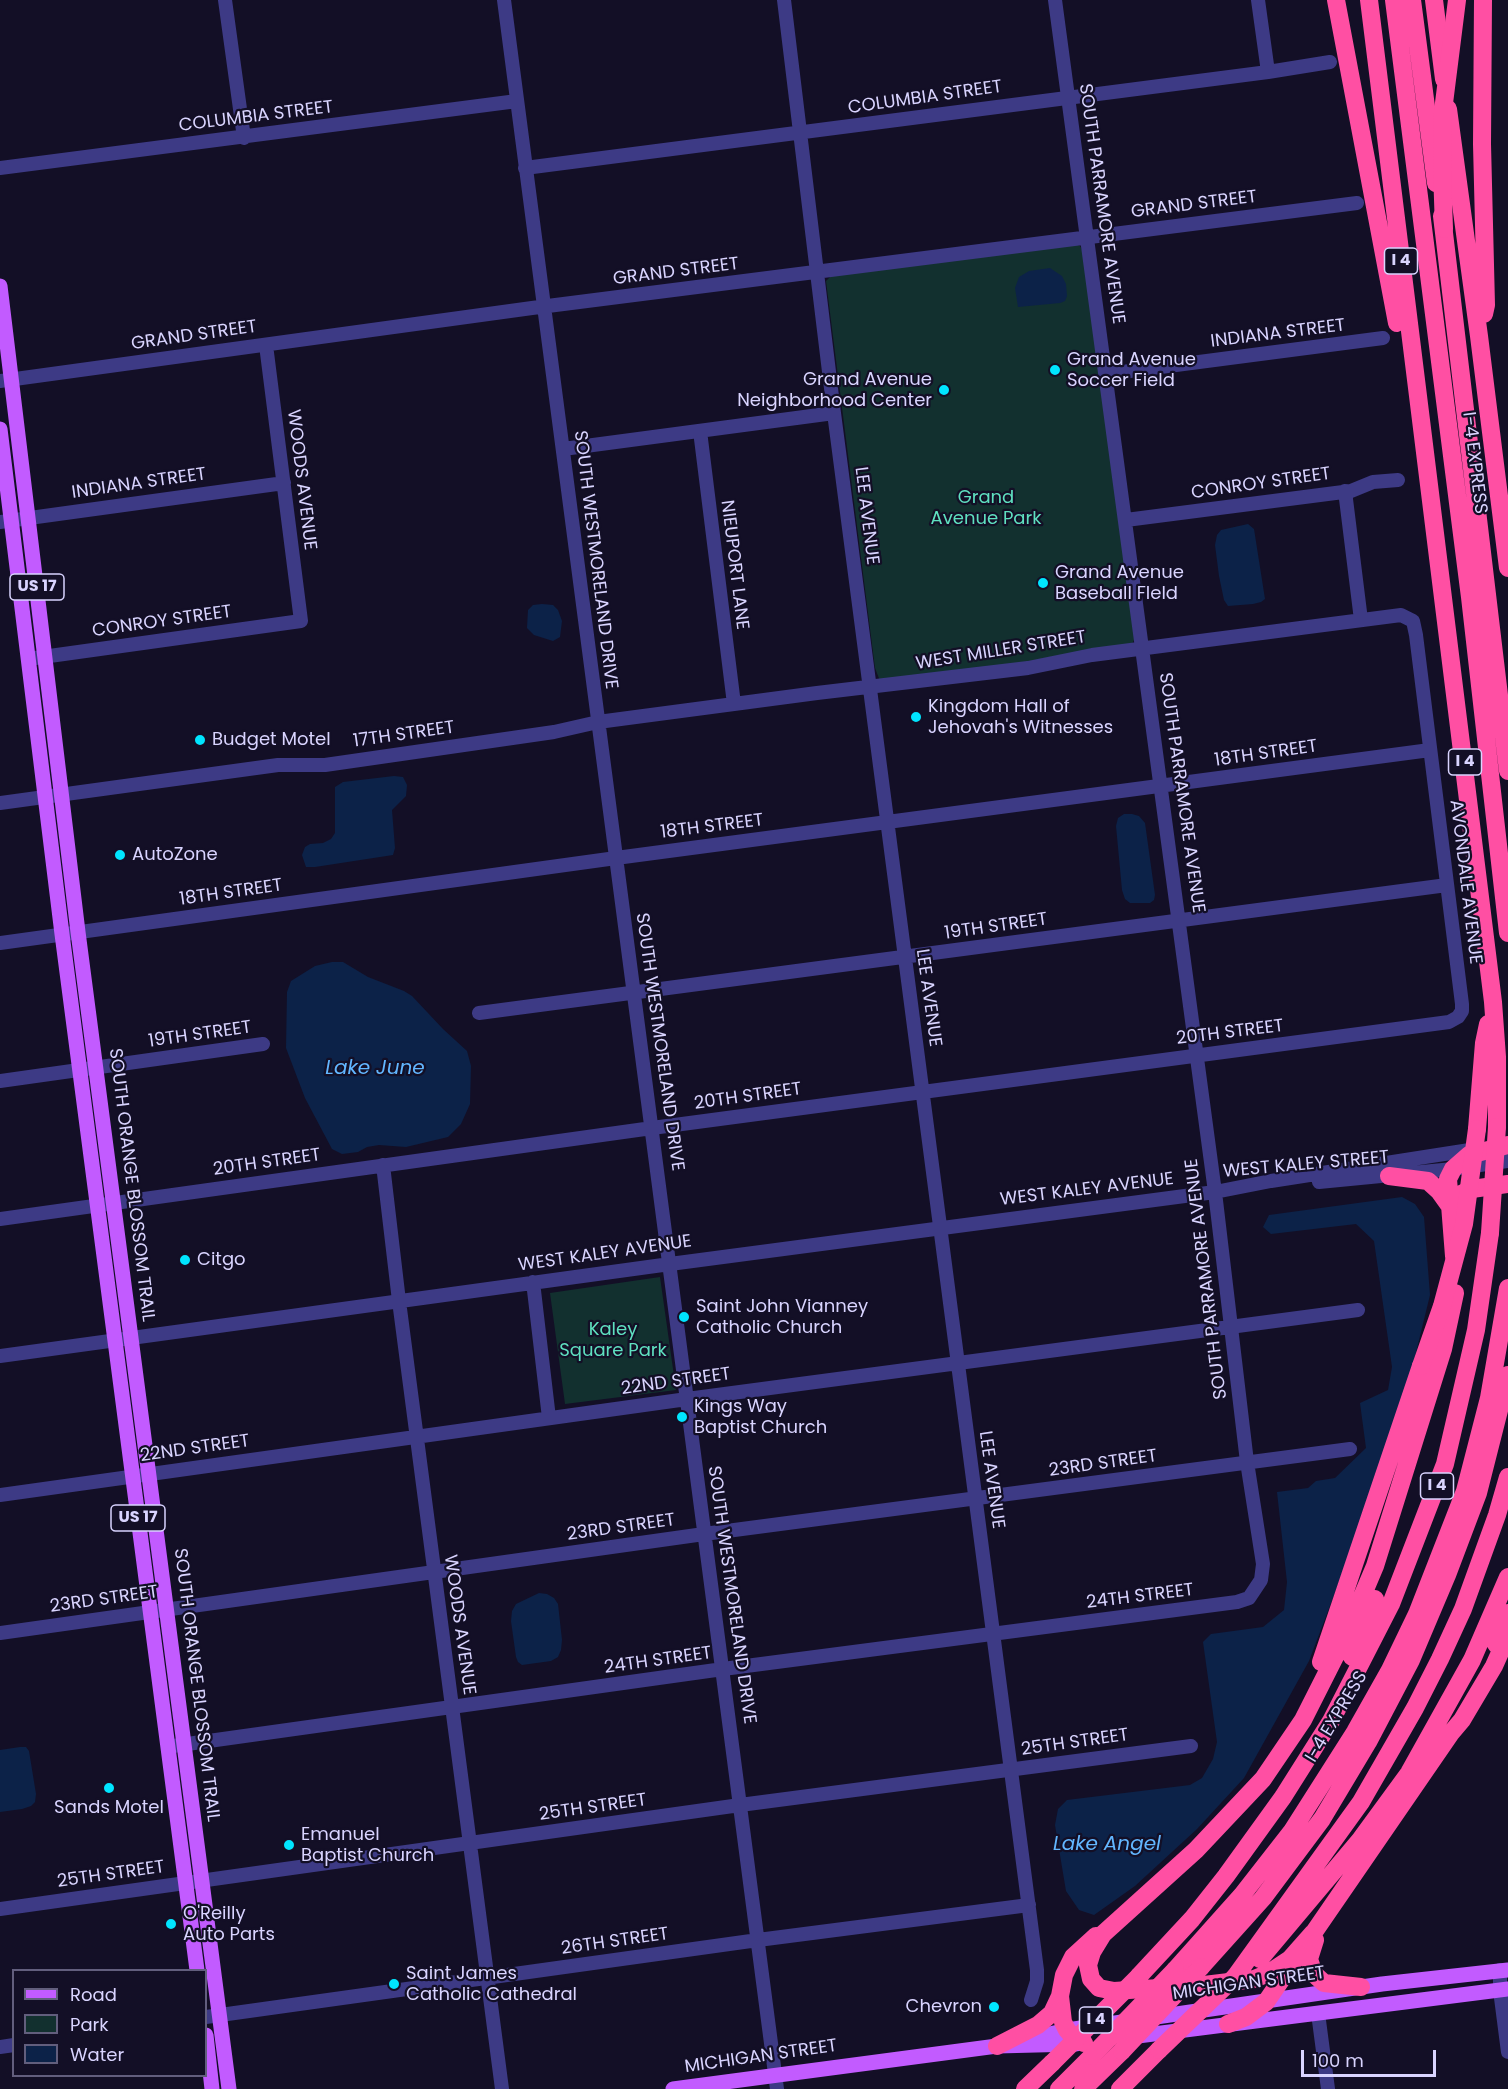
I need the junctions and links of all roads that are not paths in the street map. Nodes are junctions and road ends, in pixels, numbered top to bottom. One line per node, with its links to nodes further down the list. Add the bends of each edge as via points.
1 (225, 0): 19 (street)
2 (504, 0): 17 (street, SOUTH WESTMORELAND DRIVE)
3 (784, 0): 18 (street, LEE AVENUE)
4 (1055, 0): 16 (street, SOUTH PARRAMORE AVENUE)
5 (1258, 0): 15 (street)
6 (1336, 0): 14 (highway)
7 (1342, 0): 14 (highway)
8 (1369, 0): 43 (highway, I 4)
9 (1394, 0): 65 (highway, I-4 EXPRESS)
10 (1412, 0): 23 (highway, I-4 EXPRESS, bridge)
11 (1434, 0): 28 (highway)
12 (1457, 0): 23 (highway, bridge, via 1443,111)
13 (1483, 0): 28 (highway, via 1486,305)
14 (1338, 59): 15 (street, COLUMBIA STREET); 43 (highway, via 1394,302)
15 (1268, 72): 16 (street, COLUMBIA STREET)
16 (1068, 98): 18 (street, COLUMBIA STREET); 24 (street, SOUTH PARRAMORE AVENUE)
17 (517, 100): 19 (street, COLUMBIA STREET); 21 (street, SOUTH WESTMORELAND DRIVE)
18 (800, 133): 21 (street, COLUMBIA STREET); 25 (street, LEE AVENUE)
19 (244, 138): 20 (street, COLUMBIA STREET)
20 (0, 168)
21 (525, 168): 27 (street, SOUTH WESTMORELAND DRIVE)
22 (1357, 203): 24 (street, GRAND STREET)
23 (1444, 229): 55 (highway, I-4 EXPRESS)
24 (1087, 237): 25 (street, GRAND STREET); 31 (street, SOUTH PARRAMORE AVENUE)
25 (816, 272): 27 (street, GRAND STREET); 33 (street, LEE AVENUE)
26 (0, 286): 32 (main road, SOUTH ORANGE BLOSSOM TRAIL / US 17)
27 (543, 307): 30 (street, GRAND STREET); 36 (street, SOUTH WESTMORELAND DRIVE)
28 (1479, 336): 44 (highway)
29 (1383, 338): 31 (street, INDIANA STREET)
30 (266, 345): 32 (street, GRAND STREET); 38 (street, WOODS AVENUE)
31 (1107, 374): 41 (street, SOUTH PARRAMORE AVENUE)
32 (6, 380): 40 (main road, SOUTH ORANGE BLOSSOM TRAIL / US 17)
33 (834, 413): 35 (street); 51 (street, LEE AVENUE)
34 (0, 429): 42 (main road, SOUTH ORANGE BLOSSOM TRAIL / US 17)
35 (699, 431): 36 (street); 52 (street, NIEUPORT LANE)
36 (563, 449): 53 (street, SOUTH WESTMORELAND DRIVE)
37 (1398, 480): 39 (street, CONROY STREET, via 1373,482)
38 (284, 483): 40 (street, INDIANA STREET); 47 (street, WOODS AVENUE)
39 (1345, 491): 41 (street, CONROY STREET); 46 (street)
40 (30, 518): 42 (street, INDIANA STREET); 49 (main road, SOUTH ORANGE BLOSSOM TRAIL / US 17)
41 (1126, 520): 48 (street, SOUTH PARRAMORE AVENUE)
42 (6, 521): 50 (main road, SOUTH ORANGE BLOSSOM TRAIL / US 17)
43 (1433, 523): 70 (highway, I 4)
44 (1508, 568)
45 (1408, 617): 46 (street, WEST MILLER STREET); 54 (street, AVONDALE AVENUE, via 1416,634)
46 (1361, 620): 48 (street, WEST MILLER STREET)
47 (301, 621): 49 (street, CONROY STREET)
48 (1144, 649): 51 (street, WEST MILLER STREET); 56 (street, SOUTH PARRAMORE AVENUE)
49 (45, 657): 50 (street, CONROY STREET); 57 (main road, SOUTH ORANGE BLOSSOM TRAIL / US 17)
50 (28, 659): 58 (main road, SOUTH ORANGE BLOSSOM TRAIL / US 17)
51 (870, 688): 52 (street, WEST MILLER STREET); 60 (street, LEE AVENUE)
52 (734, 704): 53 (street, WEST MILLER STREET)
53 (598, 722): 57 (street, 17TH STREET, via 554,732 325,765 279,765); 61 (street, SOUTH WESTMORELAND DRIVE)
54 (1430, 750): 56 (street, 18TH STREET); 62 (street, AVONDALE AVENUE)
55 (1508, 771)
56 (1161, 787): 60 (street, 18TH STREET); 63 (street, SOUTH PARRAMORE AVENUE)
57 (62, 795): 58 (street, 17TH STREET); 64 (main road, SOUTH ORANGE BLOSSOM TRAIL / US 17)
58 (45, 797): 59 (street, 17TH STREET); 66 (main road, SOUTH ORANGE BLOSSOM TRAIL / US 17)
59 (0, 803)
60 (887, 823): 61 (street, 18TH STREET); 68 (street, LEE AVENUE)
61 (616, 858): 64 (street, 18TH STREET); 69 (street, SOUTH WESTMORELAND DRIVE)
62 (1447, 885): 63 (street, 19TH STREET); 71 (street, AVONDALE AVENUE)
63 (1180, 921): 68 (street, 19TH STREET); 74 (street, SOUTH PARRAMORE AVENUE)
64 (78, 932): 66 (street, 18TH STREET); 75 (main road, SOUTH ORANGE BLOSSOM TRAIL / US 17)
65 (1508, 933)
66 (62, 934): 67 (street, 18TH STREET); 76 (main road, SOUTH ORANGE BLOSSOM TRAIL / US 17)
67 (0, 943)
68 (905, 958): 69 (street, 19TH STREET); 78 (street, LEE AVENUE)
69 (634, 994): 72 (street, 19TH STREET); 79 (street, SOUTH WESTMORELAND DRIVE)
70 (1494, 1002): 127 (highway, I 4, bridge, via 1497,1127 1490,1233 1476,1330 1445,1464 1391,1604); 134 (highway, bridge, via 1484,1043 1464,1224 1442,1306 1326,1652 1296,1717)
71 (1462, 1011): 74 (street, 20TH STREET, via 1449,1022)
72 (478, 1013)
73 (263, 1044): 75 (street, 19TH STREET)
74 (1196, 1055): 78 (street, 20TH STREET); 86 (street, SOUTH PARRAMORE AVENUE)
75 (96, 1068): 76 (street, 19TH STREET); 87 (main road, SOUTH ORANGE BLOSSOM TRAIL / US 17)
76 (80, 1070): 77 (street, 19TH STREET); 89 (main road, SOUTH ORANGE BLOSSOM TRAIL / US 17)
77 (0, 1081)
78 (923, 1092): 79 (street, 20TH STREET); 91 (street, LEE AVENUE)
79 (652, 1128): 82 (street, 20TH STREET); 93 (street, SOUTH WESTMORELAND DRIVE)
80 (1508, 1144): 83 (highway, via 1469,1155); 86 (street, WEST KALEY STREET)
81 (1508, 1161): 83 (street, WEST KALEY STREET)
82 (382, 1165): 87 (street, 20TH STREET); 97 (street, WOODS AVENUE)
83 (1453, 1169): 84 (street, WEST KALEY STREET); 88 (highway, via 1448,1179)
84 (1389, 1176): 86 (street, WEST KALEY STREET); 88 (highway, via 1428,1181)
85 (1508, 1184): 92 (highway, via 1472,1189 1459,1195)
86 (1215, 1192): 91 (street, WEST KALEY AVENUE); 99 (street, SOUTH PARRAMORE AVENUE)
87 (114, 1203): 89 (street, 20TH STREET); 100 (main road, SOUTH ORANGE BLOSSOM TRAIL / US 17)
88 (1449, 1205): 92 (highway)
89 (97, 1206): 90 (street, 20TH STREET); 101 (main road, SOUTH ORANGE BLOSSOM TRAIL / US 17)
90 (0, 1219)
91 (940, 1228): 93 (street, WEST KALEY AVENUE); 103 (street, LEE AVENUE)
92 (1452, 1234): 96 (highway)
93 (670, 1264): 94 (street, WEST KALEY AVENUE); 105 (street, SOUTH WESTMORELAND DRIVE)
94 (534, 1282): 97 (street, WEST KALEY AVENUE); 106 (street)
95 (1508, 1288): 159 (highway, I-4 EXPRESS, bridge, via 1489,1398 1465,1491 1417,1614 1390,1670 1292,1831 1242,1895 1175,1970)
96 (1455, 1293): 127 (highway, via 1453,1338 1439,1407 1385,1574 1336,1692); 134 (highway, via 1425,1411 1356,1614 1303,1720 1282,1753)
97 (399, 1301): 100 (street, WEST KALEY AVENUE); 107 (street, WOODS AVENUE)
98 (1358, 1310): 99 (street, 22ND STREET)
99 (1231, 1327): 103 (street, 22ND STREET); 109 (street, SOUTH PARRAMORE AVENUE)
100 (132, 1338): 101 (street, WEST KALEY AVENUE); 110 (main road, SOUTH ORANGE BLOSSOM TRAIL / US 17)
101 (115, 1340): 102 (street, WEST KALEY AVENUE); 111 (main road, SOUTH ORANGE BLOSSOM TRAIL / US 17)
102 (0, 1356)
103 (957, 1364): 105 (street, 22ND STREET); 114 (street, LEE AVENUE)
104 (1508, 1375): 168 (highway, I-4 EXPRESS, bridge, via 1478,1493 1447,1575 1411,1660 1368,1742 1322,1819 1263,1898)
105 (687, 1399): 106 (street, 22ND STREET); 115 (street, SOUTH WESTMORELAND DRIVE)
106 (549, 1418): 107 (street, 22ND STREET)
107 (417, 1437): 110 (street, 22ND STREET); 116 (street, WOODS AVENUE)
108 (1350, 1449): 109 (street, 23RD STREET)
109 (1247, 1462): 114 (street, 23RD STREET); 118 (street, SOUTH PARRAMORE AVENUE, via 1263,1564)
110 (149, 1474): 111 (street, 22ND STREET); 119 (main road, SOUTH ORANGE BLOSSOM TRAIL / US 17)
111 (132, 1476): 113 (street, 22ND STREET); 120 (main road, SOUTH ORANGE BLOSSOM TRAIL / US 17)
112 (1508, 1477): 146 (highway, via 1462,1609 1415,1708 1361,1802)
113 (0, 1495)
114 (976, 1499): 115 (street, 23RD STREET); 123 (street, LEE AVENUE)
115 (705, 1534): 116 (street, 23RD STREET); 125 (street, SOUTH WESTMORELAND DRIVE)
116 (434, 1573): 119 (street, 23RD STREET); 126 (street, WOODS AVENUE)
117 (1508, 1577): 146 (highway, via 1472,1660 1409,1773 1287,1929 1251,1970)
118 (1256, 1590): 123 (street, 24TH STREET, via 1249,1598 1237,1602)
119 (167, 1610): 120 (street, 23RD STREET); 129 (main road, SOUTH ORANGE BLOSSOM TRAIL / US 17)
120 (150, 1612): 122 (street, 23RD STREET); 131 (main road, SOUTH ORANGE BLOSSOM TRAIL / US 17)
121 (1508, 1613): 128 (highway, via 1490,1659)
122 (0, 1633)
123 (993, 1633): 125 (street, 24TH STREET); 132 (street, LEE AVENUE)
124 (1508, 1635): 128 (highway, via 1494,1666)
125 (723, 1670): 126 (street, 24TH STREET); 133 (street, SOUTH WESTMORELAND DRIVE)
126 (452, 1708): 129 (street, 24TH STREET); 135 (street, WOODS AVENUE)
127 (1331, 1721): 166 (highway, I 4, bridge, via 1283,1797 1192,1919)
128 (1450, 1733): 136 (highway)
129 (185, 1745): 131 (street, 24TH STREET); 137 (main road, SOUTH ORANGE BLOSSOM TRAIL / US 17)
130 (1191, 1746): 132 (street, 25TH STREET)
131 (168, 1747): 138 (main road, SOUTH ORANGE BLOSSOM TRAIL / US 17)
132 (1012, 1770): 133 (street, 25TH STREET); 139 (street, LEE AVENUE)
133 (740, 1805): 135 (street, 25TH STREET); 143 (street, SOUTH WESTMORELAND DRIVE)
134 (1221, 1822): 142 (highway, via 1196,1850)
135 (469, 1843): 137 (street, 25TH STREET); 147 (street, WOODS AVENUE)
136 (1353, 1877): 141 (highway); 148 (highway, via 1315,1941 1309,1959 1314,1974 1324,1983)
137 (202, 1880): 138 (street, 25TH STREET); 154 (main road, SOUTH ORANGE BLOSSOM TRAIL / US 17)
138 (185, 1882): 140 (street, 25TH STREET); 144 (main road, SOUTH ORANGE BLOSSOM TRAIL / US 17)
139 (1029, 1905): 143 (street, 26TH STREET); 151 (street, LEE AVENUE, via 1038,1975)
140 (0, 1909)
141 (1313, 1933): 142 (highway, via 1290,1959 1254,1979 1114,1991 1099,1988 1088,1965); 152 (highway)
142 (1103, 1934): 150 (highway, via 1094,1936 1072,1957)
143 (758, 1940): 147 (street, 26TH STREET); 161 (street, SOUTH WESTMORELAND DRIVE)
144 (197, 1969)
145 (1504, 1970): 148 (main road, MICHIGAN STREET); 149 (street)
146 (1235, 1977): 169 (highway, bridge)
147 (488, 1978): 154 (street, 26TH STREET); 164 (street, WOODS AVENUE)
148 (1360, 1987): 152 (main road, MICHIGAN STREET)
149 (1504, 1990): 153 (main road, MICHIGAN STREET); 160 (street)
150 (1060, 1996): 156 (highway); 158 (highway, via 1052,2013 1038,2025)
151 (1031, 2000)
152 (1266, 2002): 155 (highway); 156 (main road, MICHIGAN STREET)
153 (1318, 2013): 155 (main road, MICHIGAN STREET); 170 (street)
154 (212, 2016): 163 (main road, SOUTH ORANGE BLOSSOM TRAIL / US 17)
155 (1228, 2024): 159 (main road, MICHIGAN STREET)
156 (1067, 2030): 158 (main road, MICHIGAN STREET); 159 (highway)
157 (207, 2044): 162 (main road)
158 (997, 2046): 159 (main road, MICHIGAN STREET); 161 (main road, MICHIGAN STREET)
159 (1088, 2050): 167 (highway, I-4 EXPRESS)
160 (1508, 2052)
161 (776, 2082): 165 (main road, MICHIGAN STREET)
162 (212, 2089)
163 (229, 2089)
164 (502, 2089)
165 (673, 2089)
166 (1025, 2089)
167 (1059, 2089)
168 (1083, 2089)
169 (1120, 2089)
170 (1328, 2089)

